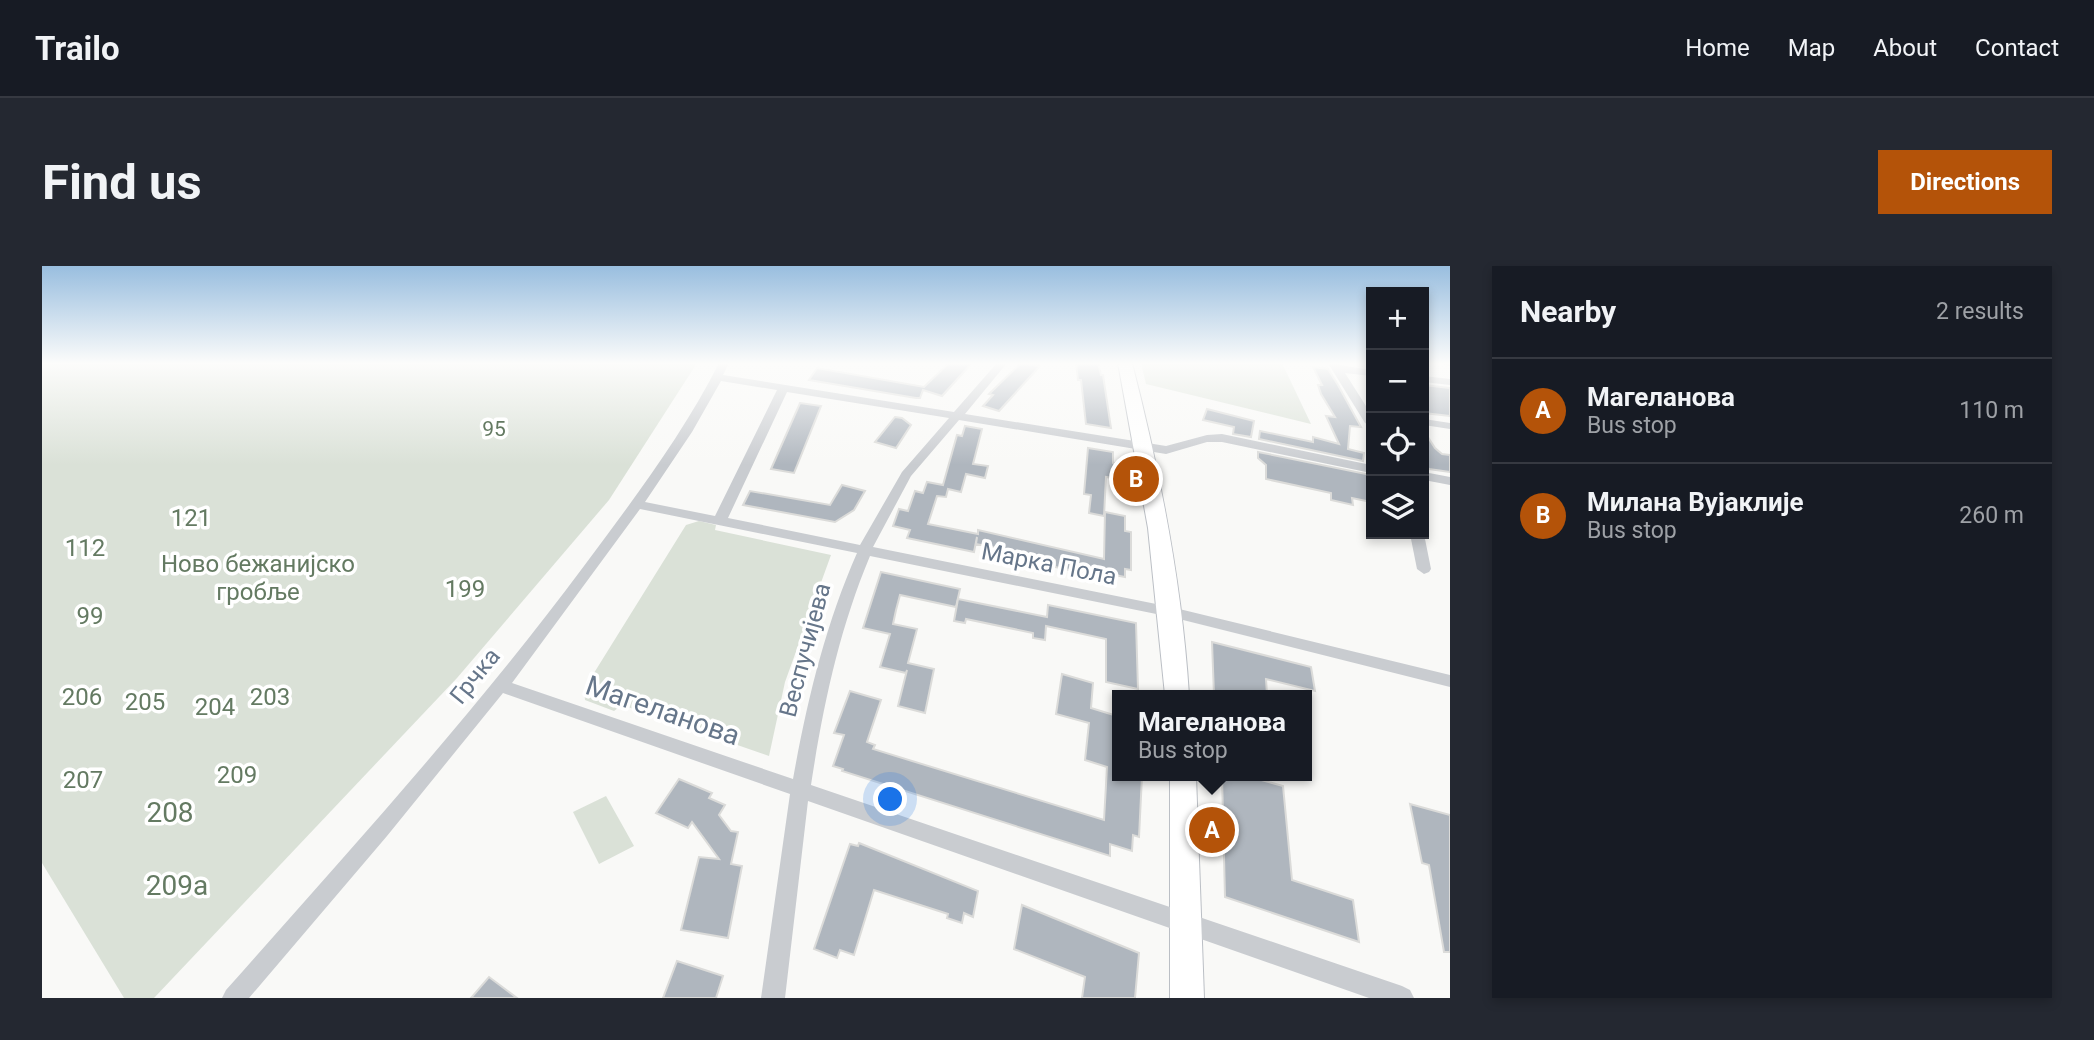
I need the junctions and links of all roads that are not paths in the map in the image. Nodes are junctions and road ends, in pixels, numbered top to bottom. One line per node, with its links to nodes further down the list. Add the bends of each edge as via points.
1 (704, 397): 15 (street, Грчка)
2 (779, 397): 16 (street)
3 (844, 397): 8 (street)
4 (972, 397): 8 (street, Веспучијева)
5 (1133, 397): 11 (main road)
6 (1355, 397): 7 (street)
7 (1366, 413)
8 (956, 416): 11 (street); 18 (street, Веспучијева, via 906,475)
9 (1429, 423): 10 (street)
10 (1448, 428)
11 (1144, 446): 12 (street, via 1170,450 1215,437); 20 (main road)
12 (1366, 468)
13 (1429, 477): 14 (street)
14 (1450, 481)
15 (637, 504): 16 (street, Марка Пола); 22 (street, Грчка)
16 (720, 520): 18 (street, Марка Пола)
17 (1418, 539): 19 (street)
18 (864, 550): 20 (street, Марка Пола); 25 (street, Веспучијева, via 826,656 811,715)
19 (1424, 569)
20 (1171, 612): 21 (street, Марка Пола); 23 (main road)
21 (1450, 681)
22 (499, 685): 25 (street, Магеланова); 27 (street, Грчка)
23 (1177, 690)
24 (1183, 781): 26 (main road)
25 (801, 790): 26 (street, Магеланова); 28 (street, Веспучијева)
26 (1187, 922): 29 (main road); 30 (street, Магеланова)
27 (234, 998)
28 (773, 998)
29 (1186, 998)
30 (1402, 998)

